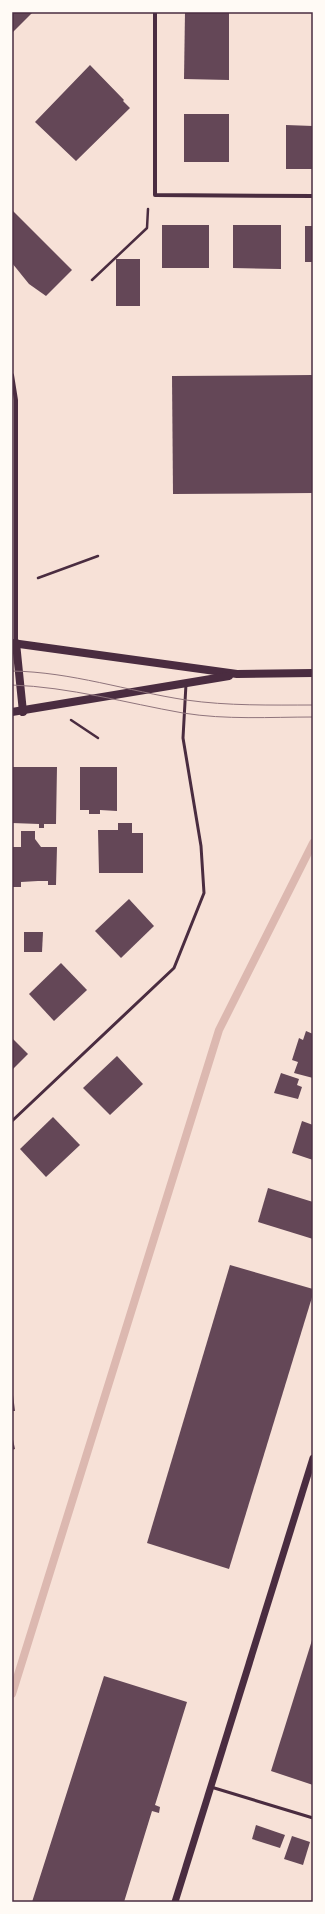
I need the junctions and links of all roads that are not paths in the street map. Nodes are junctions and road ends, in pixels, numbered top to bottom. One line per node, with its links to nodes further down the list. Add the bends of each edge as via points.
1 (155, 12): 2 (street, via 155,195)
2 (313, 196)
3 (12, 375): 4 (street, via 16,400)
4 (14, 643): 6 (main road); 9 (main road)
5 (313, 673): 6 (main road)
6 (237, 674): 7 (main road)
7 (186, 683): 9 (main road); 10 (lane, via 183,738 201,846 204,893 177,961 174,968)
8 (12, 712): 9 (main road)
9 (23, 712)
10 (12, 1121)
11 (313, 1458): 12 (street)
12 (211, 1787): 13 (lane); 14 (street)
13 (313, 1818)
14 (175, 1902)

